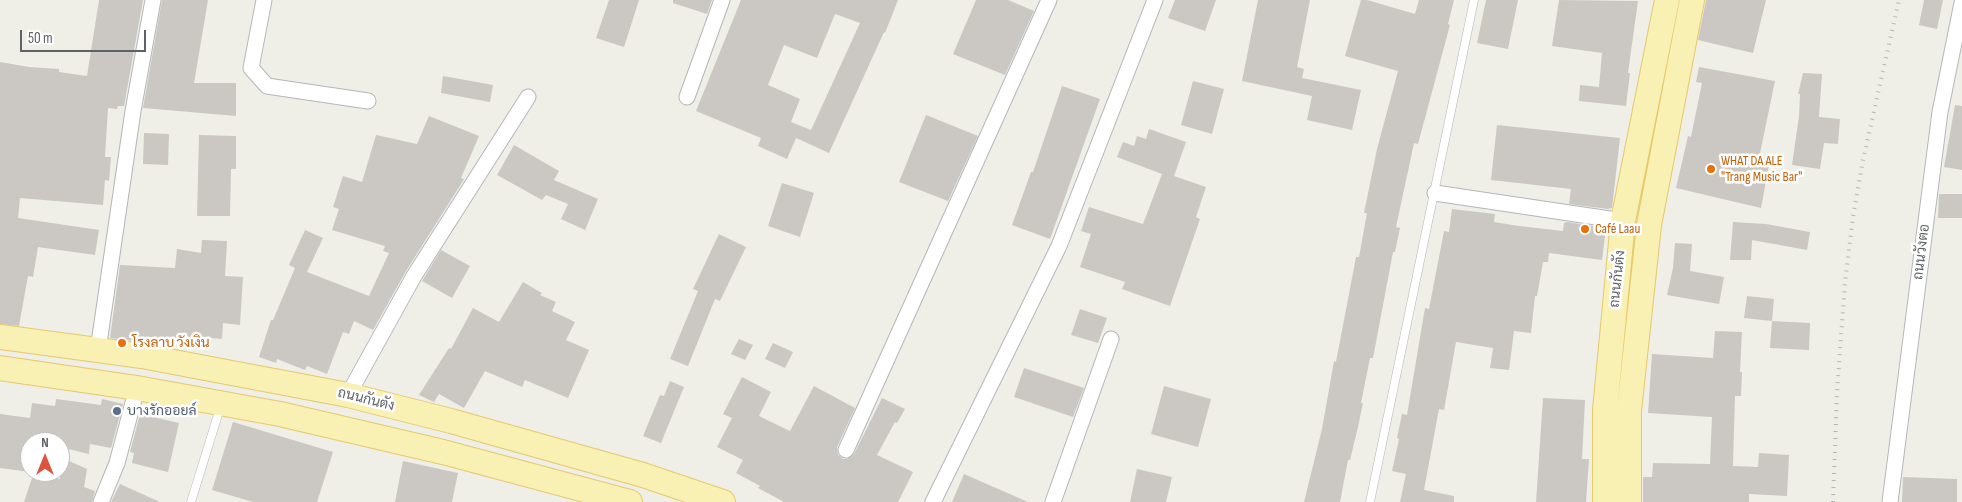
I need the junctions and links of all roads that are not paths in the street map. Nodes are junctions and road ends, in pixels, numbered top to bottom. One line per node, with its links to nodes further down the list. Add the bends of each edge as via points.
1 (153, 0): 19 (street)
2 (264, 0): 12 (street, via 251,68 267,86)
3 (722, 0): 11 (street)
4 (1049, 0): 26 (street)
5 (1155, 0): 33 (street, via 1059,246)
6 (1474, 0): 13 (lane)
7 (1667, 0): 14 (main road, ถนนกันตัง)
8 (1686, 1): 16 (main road, ถนนกันตัง)
9 (1962, 3): 38 (street, ถนนวังตอ, via 1940,112)
10 (528, 97): 23 (street, via 414,276)
11 (687, 97)
12 (368, 101)
13 (1435, 194): 14 (street); 35 (lane)
14 (1623, 221): 15 (main road, ถนนกันตัง)
15 (1620, 258): 16 (main road); 36 (main road, ถนนกันตัง, via 1605,410)
16 (1645, 262): 37 (main road, ถนนกันตัง, via 1629,411)
17 (0, 337): 19 (main road, ถนนกันตัง)
18 (1111, 339): 34 (street)
19 (98, 350): 21 (main road, ถนนกันตัง)
20 (0, 368): 22 (main road)
21 (291, 383): 23 (main road, ถนนกันตัง); 25 (main road)
22 (137, 388): 24 (main road); 29 (street, via 117,463)
23 (348, 395): 27 (main road, ถนนกันตัง)
24 (222, 403): 25 (main road); 30 (lane)
25 (280, 414): 28 (main road)
26 (846, 450)
27 (575, 456): 28 (main road); 32 (main road, ถนนกันตัง)
28 (566, 485): 31 (main road)
29 (100, 502)
30 (191, 502)
31 (630, 502)
32 (723, 502)
33 (933, 502)
34 (1053, 502)
35 (1370, 502)
36 (1605, 502)
37 (1629, 502)
38 (1890, 502)

